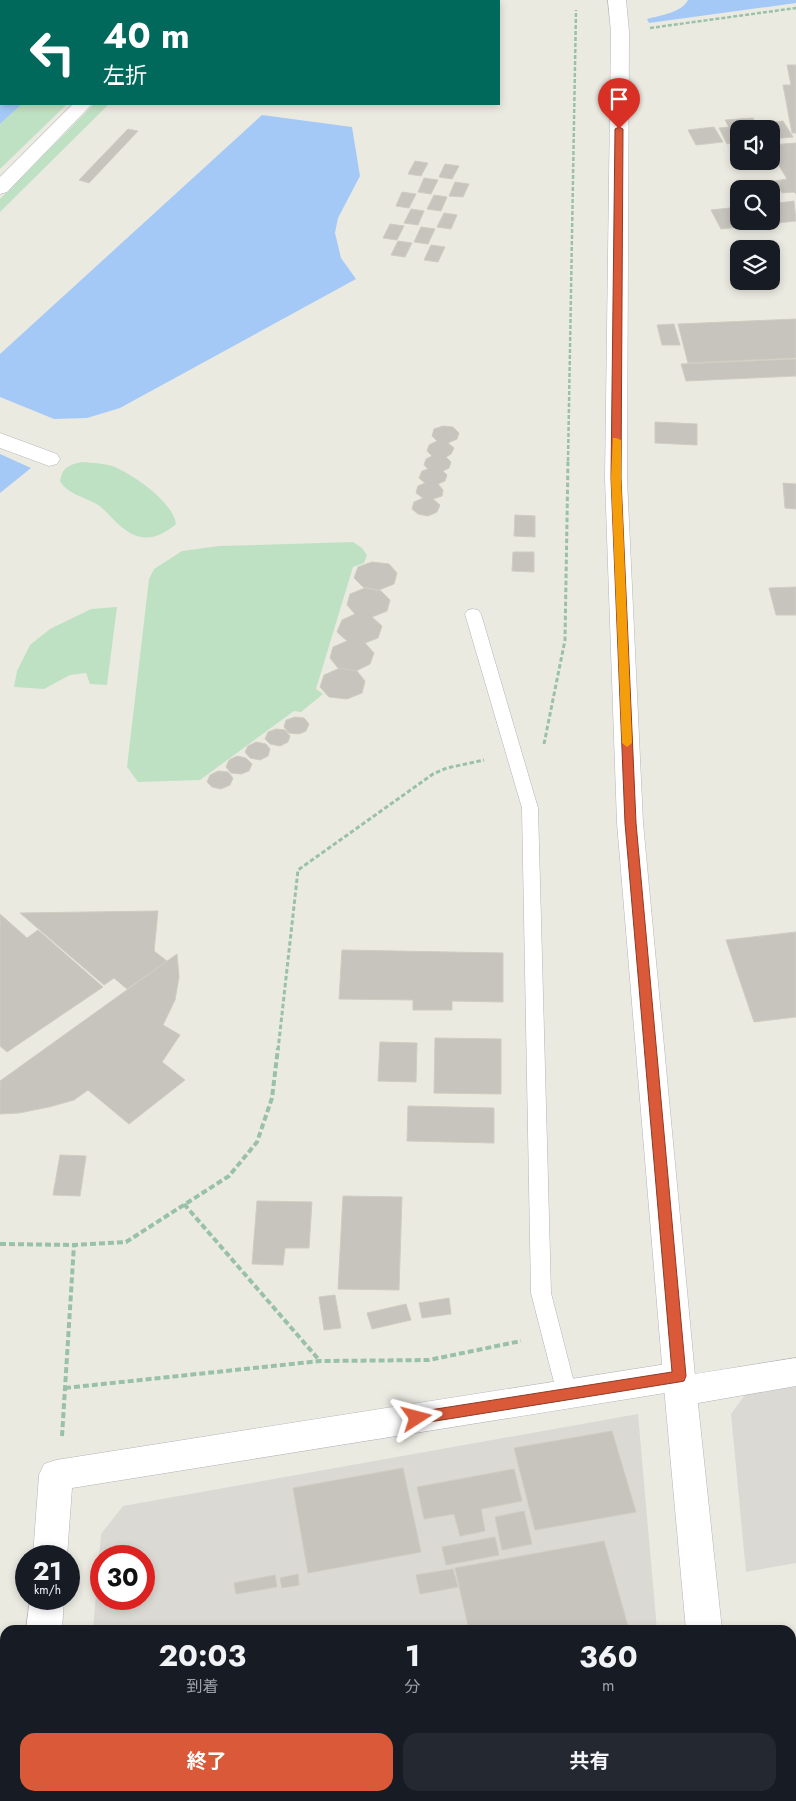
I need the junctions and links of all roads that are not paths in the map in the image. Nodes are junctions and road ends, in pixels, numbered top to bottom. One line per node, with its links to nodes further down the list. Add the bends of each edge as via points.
1 (617, 0): 8 (street, via 620,32 616,478 630,813)
2 (82, 105): 3 (street)
3 (0, 188)
4 (0, 440): 5 (street)
5 (49, 459)
6 (473, 614): 9 (lane, via 530,808 541,1293)
7 (796, 1372): 8 (street)
8 (680, 1384): 9 (street); 13 (street)
9 (567, 1394): 10 (street, via 56,1475)
10 (51, 1545)
11 (46, 1610): 12 (street)
12 (44, 1625)
13 (704, 1625)

